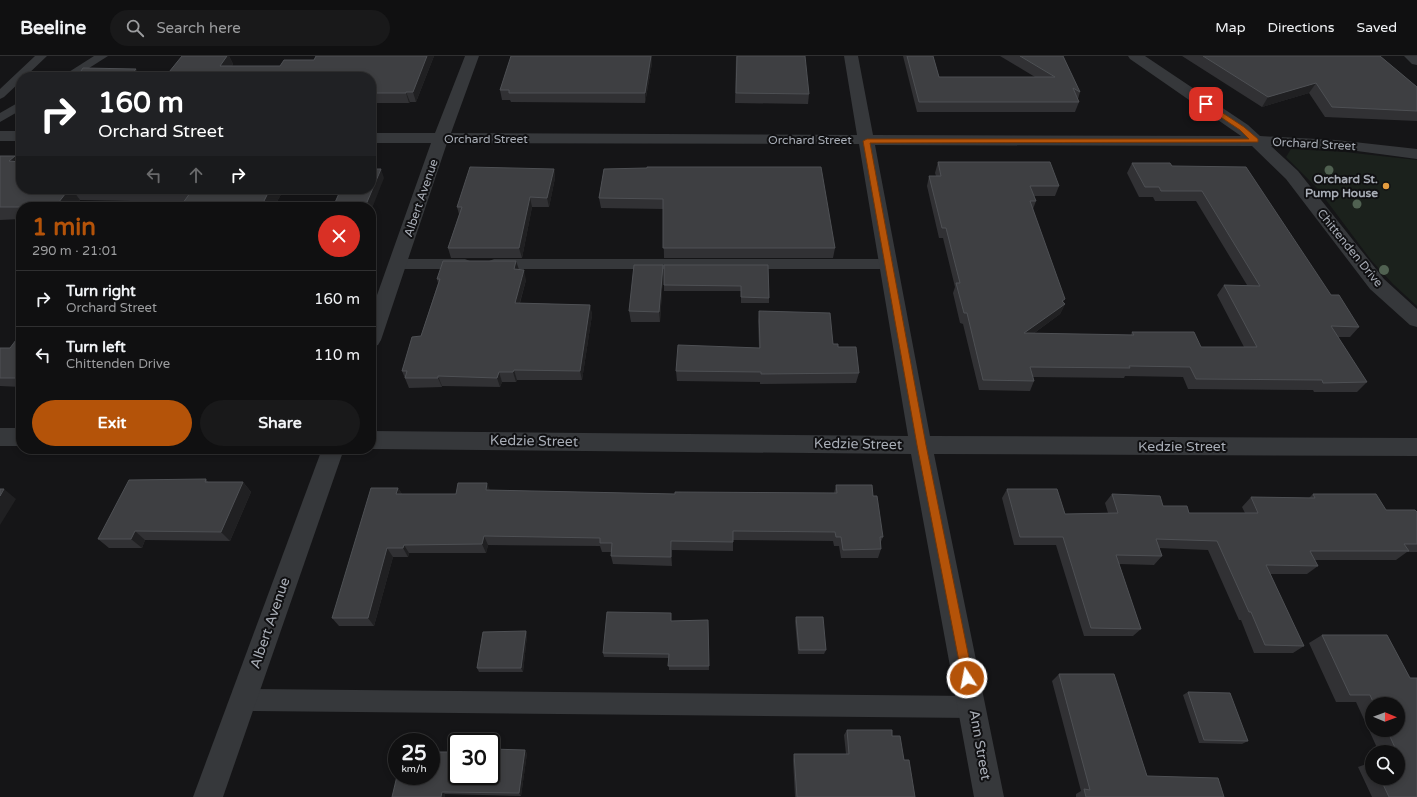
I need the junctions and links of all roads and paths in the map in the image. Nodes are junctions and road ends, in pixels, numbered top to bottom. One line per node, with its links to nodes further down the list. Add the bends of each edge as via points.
1 (41, 56): 8 (lane)
2 (102, 56): 9 (lane)
3 (472, 56): 17 (street, Albert Avenue)
4 (852, 56): 18 (street, Ann Street)
5 (1135, 56): 19 (street, Chittenden Drive, via 1242,128)
6 (1411, 56): 7 (street)
7 (1417, 61)
8 (24, 72)
9 (75, 72)
10 (16, 80): 11 (lane)
11 (0, 95)
12 (16, 107): 13 (lane)
13 (3, 112)
14 (0, 136): 15 (street)
15 (16, 136)
16 (376, 138): 17 (street, Orchard Street)
17 (441, 138): 18 (street, Orchard Street); 21 (street, Albert Avenue)
18 (867, 141): 19 (street, Orchard Street); 22 (street, Ann Street)
19 (1255, 141): 20 (street, Orchard Street, via 1322,143); 23 (street, Chittenden Drive, via 1292,175 1377,284)
20 (1417, 154)
21 (398, 264): 22 (lane); 24 (street, Albert Avenue)
22 (889, 264): 28 (street, Ann Street)
23 (1417, 320)
24 (376, 326)
25 (0, 437): 26 (street)
26 (16, 437)
27 (376, 440): 28 (street, Kedzie Street)
28 (922, 445): 29 (street, Kedzie Street); 32 (street, Ann Street)
29 (1417, 447)
30 (331, 454): 31 (street, Albert Avenue)
31 (243, 700): 32 (lane); 33 (street, Albert Avenue)
32 (973, 707): 34 (street, Ann Street)
33 (208, 797)
34 (989, 797)

